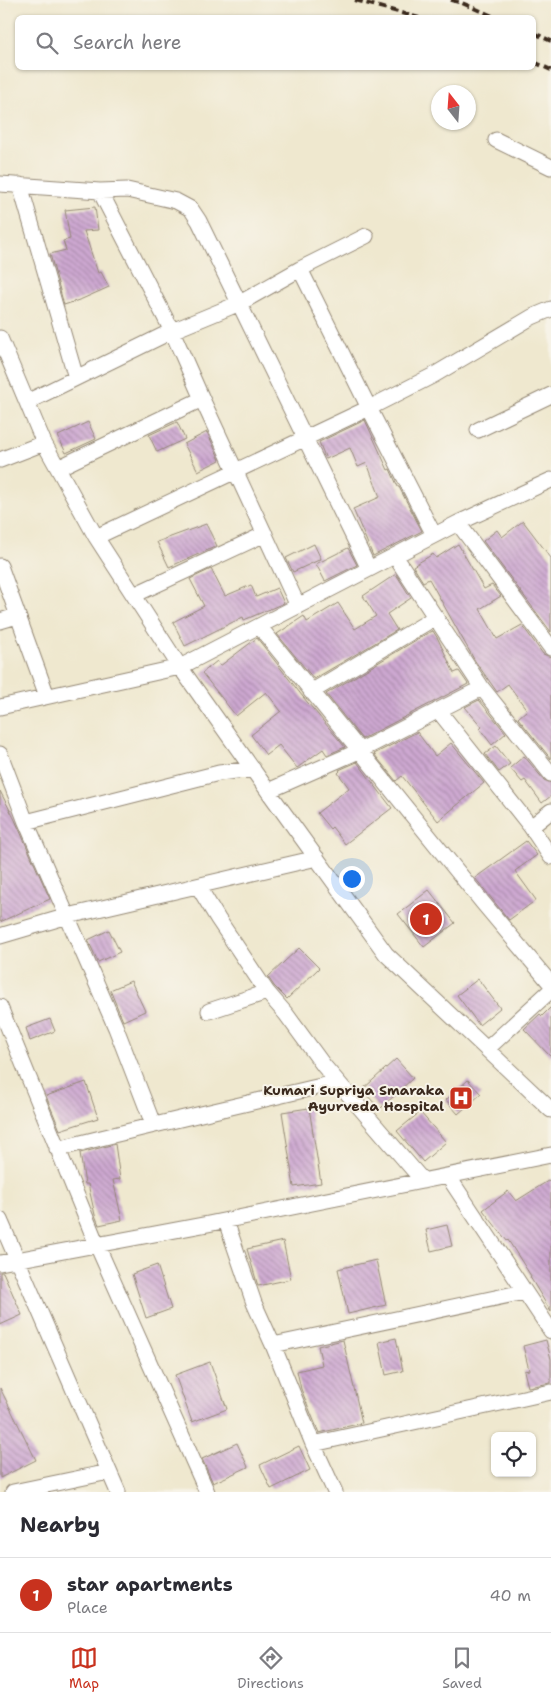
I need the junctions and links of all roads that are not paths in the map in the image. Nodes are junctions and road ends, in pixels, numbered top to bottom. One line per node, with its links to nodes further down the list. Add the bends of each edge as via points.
1 (496, 140): 2 (street)
2 (551, 166)
3 (0, 184): 4 (street)
4 (20, 185): 5 (street); 12 (street)
5 (100, 191): 8 (street, via 127,190 176,200 191,208); 10 (street)
6 (366, 236): 7 (street)
7 (300, 269): 8 (street); 16 (street)
8 (240, 302): 10 (street); 18 (street)
9 (551, 309): 16 (street)
10 (172, 331): 12 (street); 14 (street)
11 (0, 338): 15 (street)
12 (76, 378): 15 (street)
13 (551, 395): 17 (street)
14 (202, 399): 21 (street); 22 (street)
15 (27, 402): 19 (street)
16 (369, 408): 18 (street); 26 (street)
17 (478, 430)
18 (305, 438): 22 (street); 30 (street)
19 (44, 443): 20 (street); 21 (street)
20 (0, 460)
21 (58, 468): 27 (street)
22 (236, 472): 25 (street); 27 (street)
23 (549, 486): 24 (street)
24 (458, 523): 26 (street); 37 (street)
25 (265, 534): 31 (street); 32 (street)
26 (434, 535): 28 (street)
27 (96, 537): 31 (street)
28 (395, 556): 30 (street); 34 (street)
29 (0, 566): 33 (street)
30 (369, 569): 32 (street)
31 (134, 595): 38 (street)
32 (298, 606): 36 (street)
33 (17, 616): 35 (street); 41 (street)
34 (436, 617): 39 (street); 40 (street)
35 (0, 621)
36 (259, 626): 38 (street); 40 (street)
37 (551, 648)
38 (180, 667): 41 (street); 46 (street)
39 (482, 688): 43 (street); 47 (street)
40 (311, 692): 44 (street)
41 (48, 696): 42 (street)
42 (0, 707)
43 (438, 710): 44 (street); 51 (street)
44 (359, 751): 48 (street); 57 (street)
45 (0, 754): 50 (street)
46 (253, 769): 48 (street); 50 (street, via 219,773)
47 (551, 774)
48 (268, 791): 53 (street)
49 (551, 811): 51 (street)
50 (26, 822): 55 (street)
51 (531, 827): 52 (street)
52 (551, 857)
53 (317, 858): 54 (street); 62 (street, via 386,954)
54 (198, 886): 55 (street); 59 (street)
55 (68, 916): 56 (street); 65 (street)
56 (0, 936)
57 (551, 984)
58 (551, 990): 62 (street)
59 (267, 992): 61 (street); 63 (street)
60 (0, 1007): 66 (street)
61 (209, 1011)
62 (487, 1049): 64 (street)
63 (338, 1082): 65 (street); 69 (street)
64 (551, 1110)
65 (153, 1124): 66 (street)
66 (57, 1149): 72 (street)
67 (551, 1155): 68 (street)
68 (448, 1176): 69 (street); 75 (street)
69 (423, 1181): 71 (street)
70 (0, 1220): 73 (street)
71 (226, 1221): 72 (street); 77 (street, via 254,1303)
72 (97, 1245): 73 (street); 83 (street)
73 (17, 1260): 74 (street); 80 (street)
74 (0, 1263)
75 (524, 1292): 76 (street); 77 (street)
76 (551, 1330)
77 (273, 1345): 79 (street)
78 (551, 1392): 79 (street)
79 (313, 1444): 84 (street)
80 (109, 1472): 81 (street); 82 (street)
81 (13, 1492)
82 (118, 1492)
83 (207, 1492)
84 (335, 1492)

